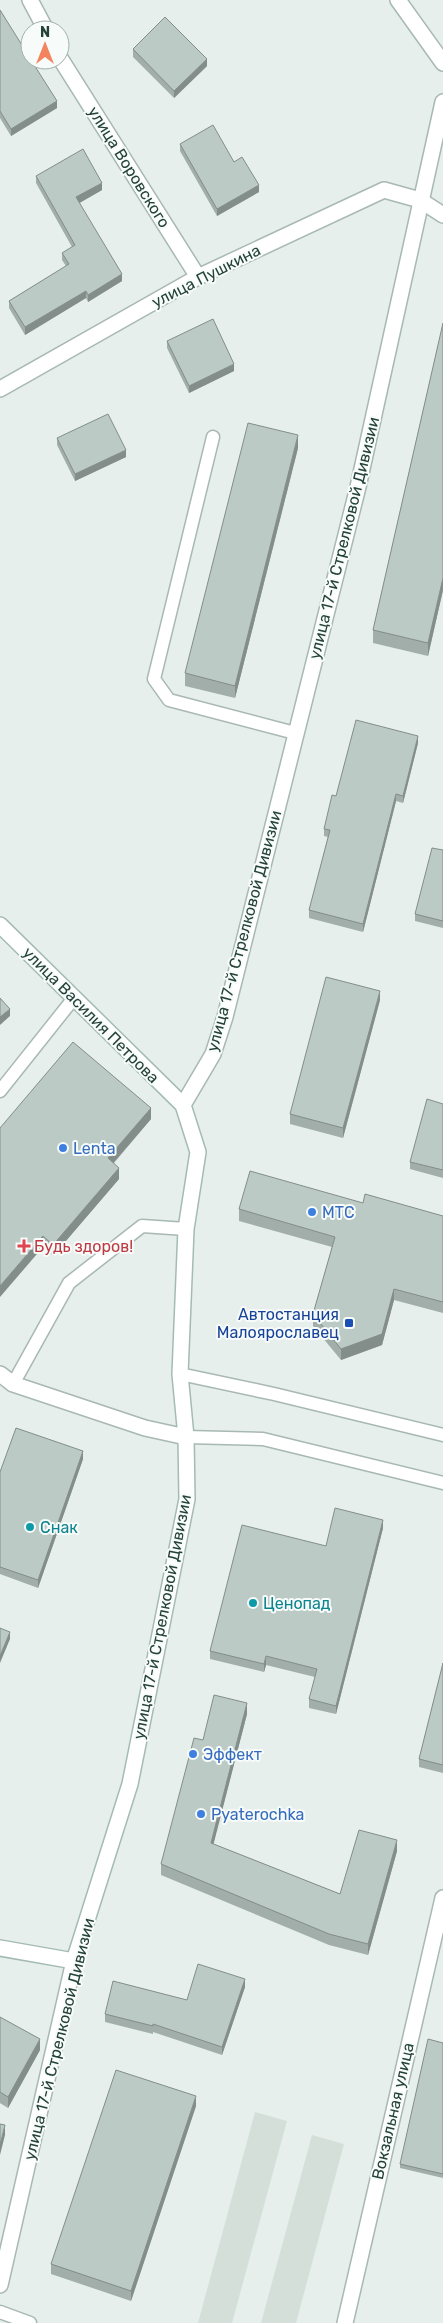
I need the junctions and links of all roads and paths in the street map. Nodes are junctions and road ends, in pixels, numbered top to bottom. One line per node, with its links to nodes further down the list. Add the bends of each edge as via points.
1 (30, 0): 3 (street)
2 (398, 0): 4 (street)
3 (41, 20)
4 (443, 63)
5 (68, 70): 9 (street, улица Воровского)
6 (443, 102): 7 (street, улица 17-й Стрелковой Дивизии)
7 (420, 200): 8 (street); 9 (street, улица Пушкина, via 384,190); 12 (street, улица 17-й Стрелковой Дивизии, via 358,487)
8 (443, 215)
9 (198, 276): 10 (street, улица Пушкина)
10 (0, 389)
11 (213, 437): 12 (lane, via 154,679 169,700)
12 (295, 733): 16 (street, улица 17-й Стрелковой Дивизии, via 225,1017 213,1054)
13 (0, 925): 14 (street, улица Василия Петрова)
14 (74, 998): 15 (lane); 16 (street, улица Василия Петрова)
15 (0, 1090)
16 (183, 1105): 17 (street, улица 17-й Стрелковой Дивизии, via 198,1152)
17 (186, 1229): 19 (street, улица 17-й Стрелковой Дивизии); 20 (lane, via 142,1226 69,1283)
18 (0, 1374): 20 (street)
19 (180, 1374): 21 (lane); 22 (street, улица 17-й Стрелковой Дивизии)
20 (14, 1384): 22 (street, via 145,1428)
21 (443, 1435)
22 (186, 1437): 23 (lane, via 263,1440); 26 (street, улица 17-й Стрелковой Дивизии, via 188,1498 130,1784)
23 (443, 1483)
24 (443, 1898): 30 (street, Вокзальная улица)
25 (0, 1948): 26 (street)
26 (74, 1961): 27 (street, улица 17-й Стрелковой Дивизии)
27 (0, 2285)
28 (0, 2312): 29 (lane)
29 (30, 2323)
30 (345, 2323)

